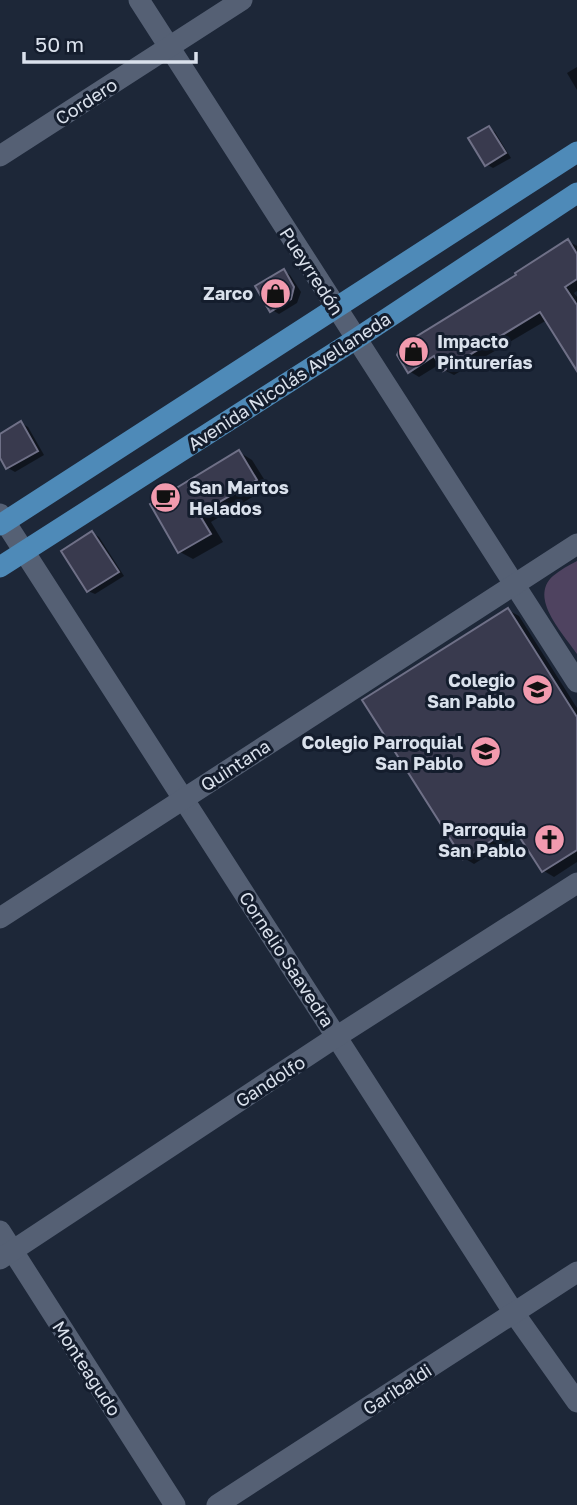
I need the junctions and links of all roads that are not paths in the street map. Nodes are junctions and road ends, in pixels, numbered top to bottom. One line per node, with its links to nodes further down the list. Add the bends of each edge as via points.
1 (139, 0): 3 (street, Pueyrredón)
2 (242, 0): 3 (street, Cordero)
3 (169, 47): 5 (street, Cordero); 7 (street, Pueyrredón)
4 (577, 152): 7 (main road, Avenida Nicolás Avellaneda)
5 (0, 156)
6 (577, 193): 8 (main road, Avenida Nicolás Avellaneda)
7 (336, 308): 8 (street, Pueyrredón); 9 (main road, Avenida Nicolás Avellaneda)
8 (356, 339): 11 (main road, Avenida Nicolás Avellaneda); 13 (street, Pueyrredón)
9 (2, 520): 11 (street, Cornelio Saavedra)
10 (577, 544): 13 (street, Quintana)
11 (24, 551): 12 (main road, Avenida Nicolás Avellaneda); 15 (street, Cornelio Saavedra)
12 (0, 567)
13 (513, 585): 14 (street, Pueyrredón); 15 (street, Quintana)
14 (577, 682)
15 (183, 799): 17 (street, Quintana); 18 (street, Cornelio Saavedra)
16 (577, 883): 18 (street, Gandolfo)
17 (0, 918)
18 (337, 1037): 20 (street, Gandolfo); 22 (street, Cornelio Saavedra)
19 (0, 1231): 20 (street, Monteagudo)
20 (6, 1254): 24 (street, Monteagudo)
21 (577, 1272): 22 (street, Garibaldi)
22 (514, 1313): 23 (street, Cornelio Saavedra); 25 (street, Garibaldi)
23 (577, 1402)
24 (175, 1505)
25 (217, 1505)

